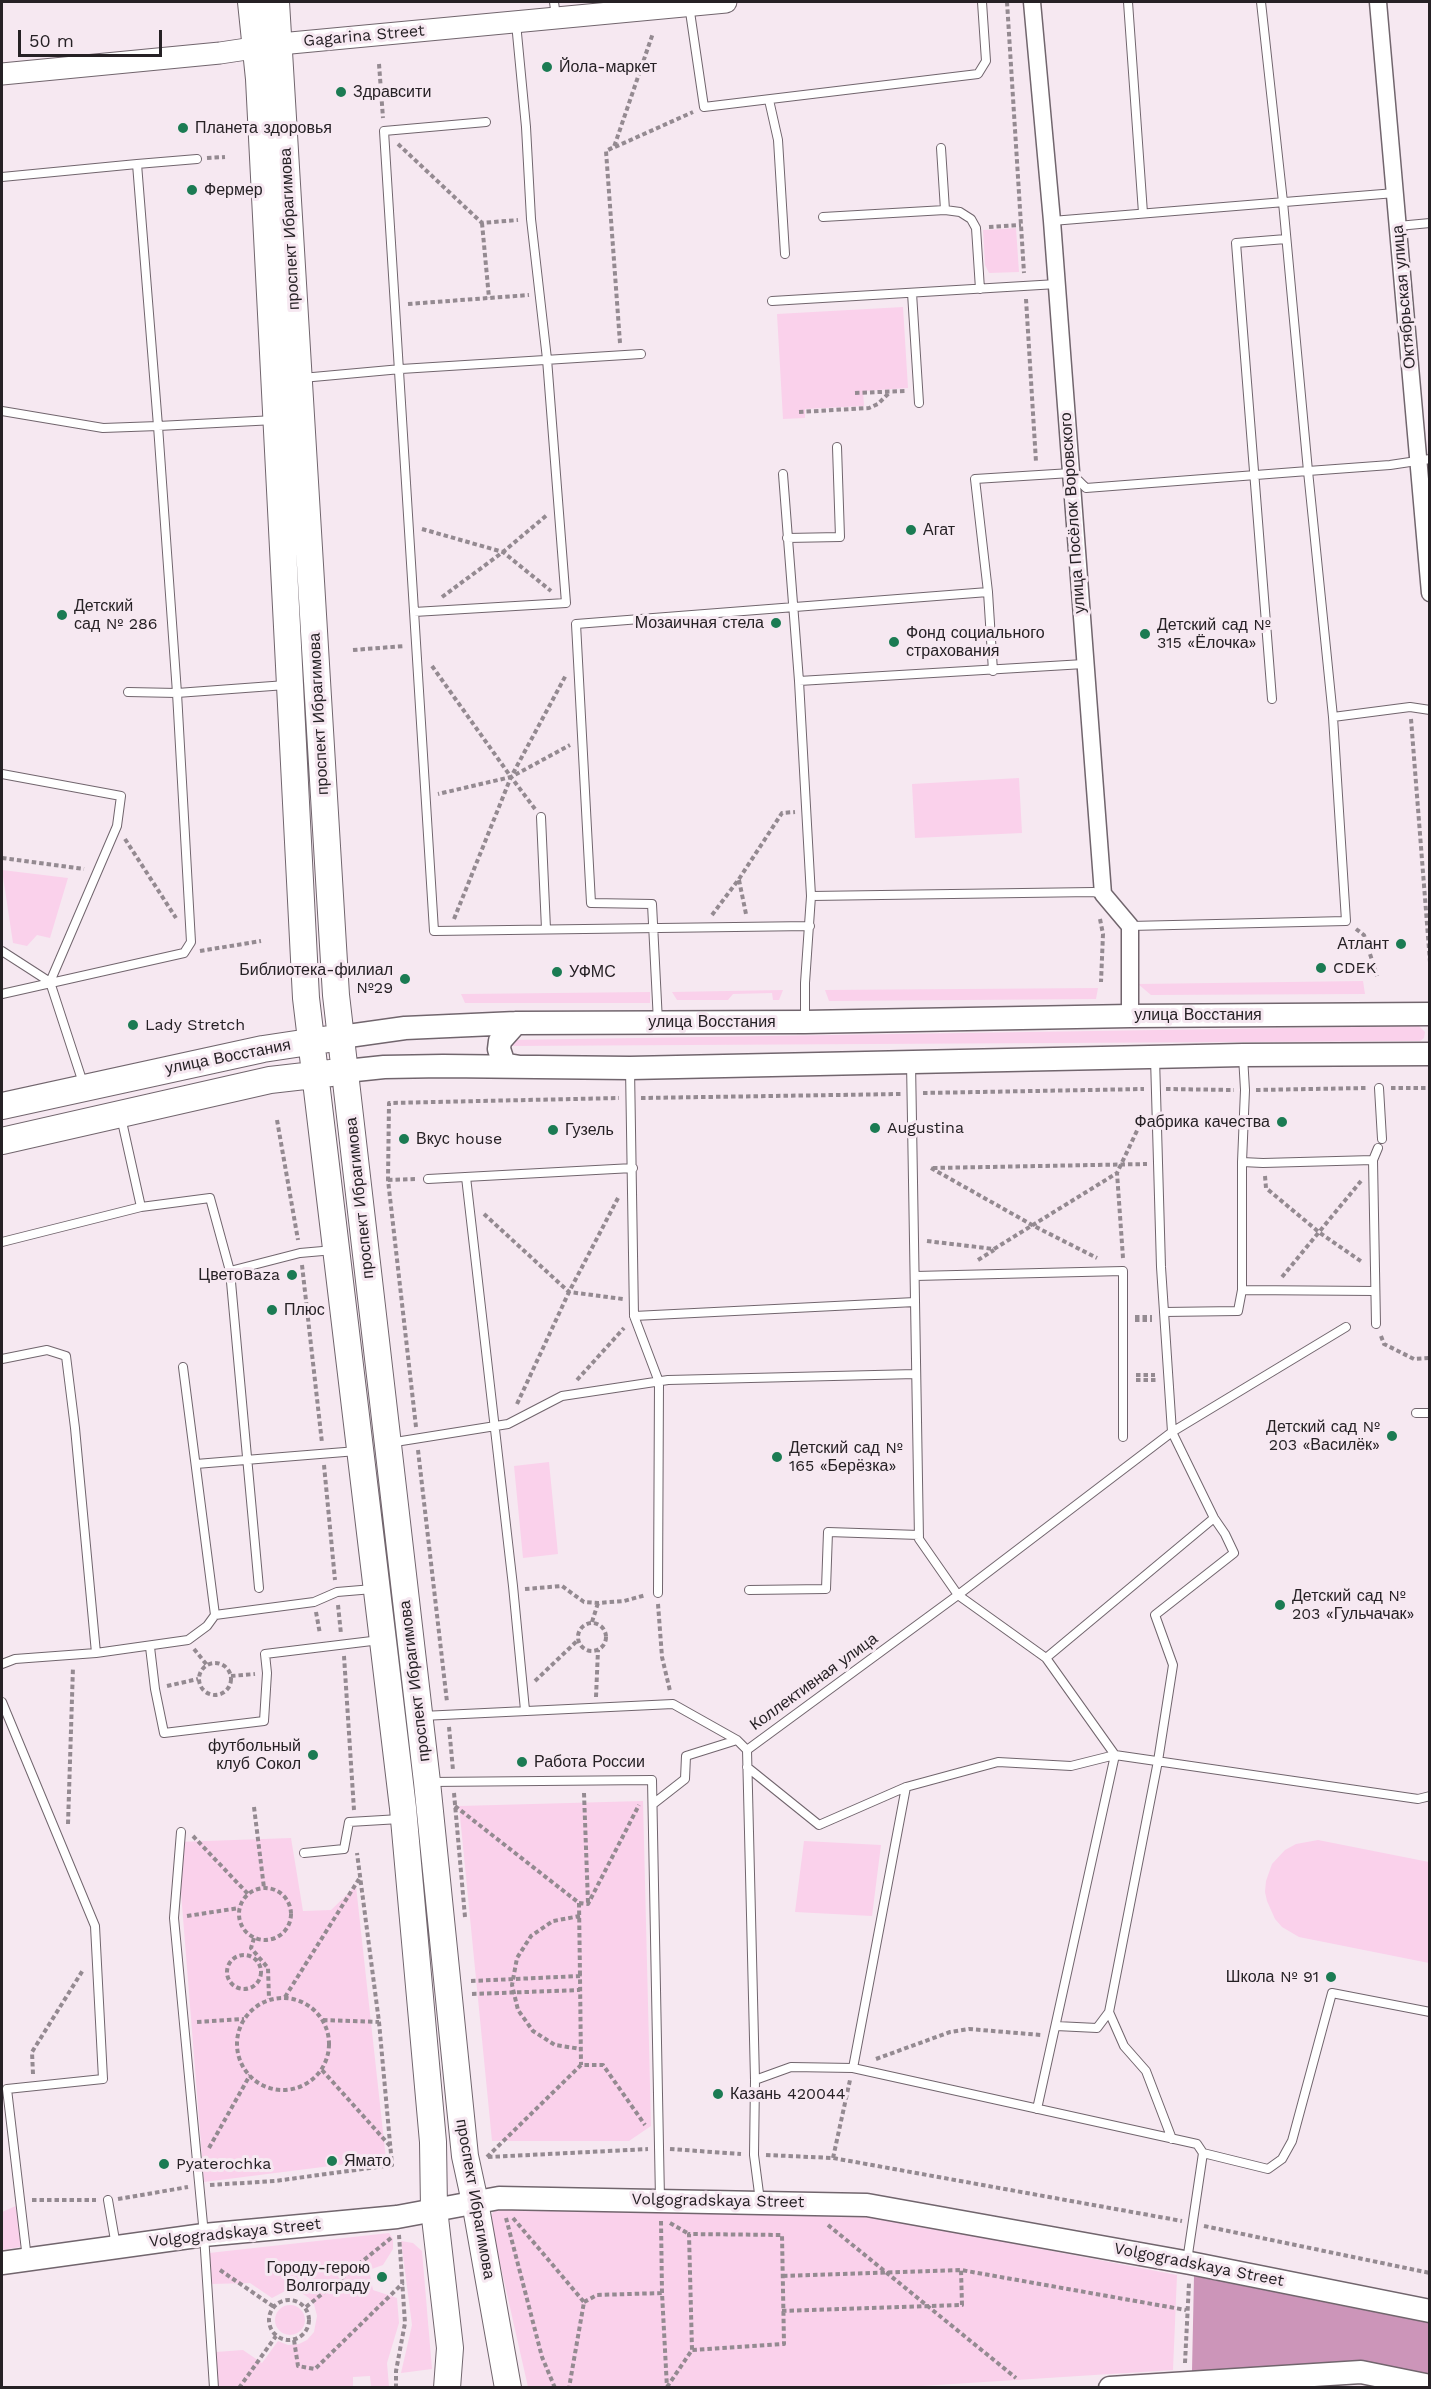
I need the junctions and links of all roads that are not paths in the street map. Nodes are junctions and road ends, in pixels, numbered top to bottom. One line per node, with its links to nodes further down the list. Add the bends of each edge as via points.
1 (251, 2): 12 (main road, проспект Ибрагимова)
2 (276, 2): 12 (main road, проспект Ибрагимова)
3 (726, 2): 9 (street, Gagarina Street)
4 (982, 2): 14 (lane, via 986,61 978,74)
5 (1032, 2): 25 (street, улица Посёлок Воровского)
6 (1128, 2): 23 (lane)
7 (1261, 2): 21 (lane)
8 (1378, 2): 20 (street, Октябрьская улица)
9 (689, 5): 10 (street, Gagarina Street); 14 (lane, via 704,107)
10 (555, 10): 11 (street, Gagarina Street)
11 (515, 22): 12 (street, Gagarina Street); 35 (lane)
12 (268, 46): 13 (street, Gagarina Street); 37 (main road, проспект Ибрагимова); 40 (main road, проспект Ибрагимова)
13 (2, 74)
14 (769, 100): 29 (lane, via 778,140)
15 (486, 122): 36 (lane, via 384,131)
16 (941, 148): 22 (lane)
17 (197, 159): 18 (lane)
18 (137, 164): 19 (lane); 41 (lane)
19 (2, 177)
20 (1395, 193): 21 (lane); 27 (street, Октябрьская улица)
21 (1283, 202): 23 (lane); 28 (lane)
22 (945, 210): 24 (lane); 31 (lane, via 967,215 976,228)
23 (1143, 213): 25 (lane)
24 (823, 217)
25 (1052, 221): 30 (street, улица Посёлок Воровского)
26 (1430, 223): 27 (lane)
27 (1398, 226): 43 (street, Октябрьская улица)
28 (1286, 239): 44 (lane); 47 (lane, via 1236,243)
29 (785, 254)
30 (1057, 284): 31 (lane); 45 (street, улица Посёлок Воровского)
31 (980, 289): 32 (lane)
32 (912, 293): 33 (lane); 38 (lane)
33 (772, 301)
34 (641, 354): 35 (lane)
35 (547, 358): 36 (lane); 52 (lane, via 566,603)
36 (400, 369): 37 (lane); 52 (lane)
37 (298, 379): 78 (main road, проспект Ибрагимова)
38 (919, 404)
39 (2, 411): 41 (lane, via 103,428)
40 (276, 420): 41 (lane); 56 (main road, проспект Ибрагимова)
41 (158, 426): 58 (lane)
42 (837, 447): 48 (lane, via 840,537)
43 (1424, 460): 44 (lane); 50 (street, Октябрьская улица)
44 (1308, 471): 47 (lane); 61 (lane)
45 (1071, 473): 47 (lane, via 1086,488); 49 (lane, via 975,478); 53 (street, улица Посёлок Воровского)
46 (783, 474): 48 (lane)
47 (1254, 474): 59 (lane)
48 (787, 538): 51 (lane)
49 (988, 592): 51 (lane); 54 (lane)
50 (1430, 593)
51 (795, 606): 55 (lane); 68 (lane, via 576,624 591,903 652,904)
52 (418, 612): 69 (lane, via 416,645 435,931)
53 (1084, 664): 54 (lane); 64 (street, улица Посёлок Воровского)
54 (993, 671): 55 (lane)
55 (799, 681): 65 (lane)
56 (290, 684): 58 (lane); 79 (main road, проспект Ибрагимова)
57 (128, 692): 58 (lane)
58 (177, 693): 71 (lane, via 191,942 184,953)
59 (1272, 699)
60 (1430, 710): 61 (lane, via 1410,707)
61 (1333, 717): 67 (lane, via 1346,921)
62 (2, 774): 71 (lane, via 121,796 117,826)
63 (541, 816): 69 (lane)
64 (1098, 893): 65 (lane); 67 (street)
65 (811, 896): 66 (lane)
66 (810, 926): 68 (lane); 76 (lane)
67 (1130, 926): 74 (street)
68 (652, 928): 69 (lane); 75 (lane)
69 (546, 929)
70 (2, 951): 71 (lane)
71 (50, 982): 72 (lane); 88 (lane)
72 (2, 994)
73 (1430, 1014): 74 (main road, улица Восстания)
74 (1130, 1016): 76 (main road, улица Восстания)
75 (658, 1022): 76 (main road, улица Восстания); 77 (main road, улица Восстания)
76 (805, 1022)
77 (516, 1023): 78 (main road, улица Восстания, via 405,1028); 84 (main road, via 499,1049 508,1065)
78 (341, 1037): 79 (main road, улица Восстания); 86 (main road, проспект Ибрагимова)
79 (311, 1041): 87 (main road, проспект Ибрагимова); 88 (main road, улица Восстания)
80 (1430, 1054): 81 (main road, улица Восстания)
81 (1243, 1055): 82 (main road, улица Восстания); 95 (lane)
82 (1155, 1058): 83 (main road, улица Восстания); 109 (lane)
83 (911, 1062): 85 (main road, улица Восстания); 104 (lane)
84 (522, 1067): 85 (main road, улица Восстания); 86 (main road, улица Восстания, via 384,1067)
85 (630, 1068): 97 (lane)
86 (346, 1071): 87 (main road, улица Восстания); 121 (main road, проспект Ибрагимова)
87 (315, 1075): 91 (main road, улица Восстания, via 270,1080); 102 (main road, проспект Ибрагимова)
88 (84, 1087): 90 (main road, улица Восстания)
89 (1379, 1088): 92 (lane)
90 (2, 1106)
91 (120, 1114): 93 (main road, улица Восстания); 100 (lane)
92 (1382, 1139)
93 (2, 1141)
94 (1378, 1148): 96 (lane)
95 (1242, 1162): 96 (lane); 105 (lane)
96 (1373, 1163): 106 (lane)
97 (633, 1168): 98 (lane); 108 (lane)
98 (466, 1177): 99 (lane); 118 (lane)
99 (428, 1179)
100 (141, 1207): 101 (lane); 103 (lane, via 210,1198)
101 (2, 1242)
102 (336, 1250): 103 (lane, via 300,1253); 122 (main road, проспект Ибрагимова)
103 (230, 1271): 123 (lane)
104 (915, 1276): 107 (lane); 120 (lane, via 1123,1271)
105 (1242, 1290): 106 (lane); 109 (lane, via 1238,1311)
106 (1375, 1291): 110 (lane)
107 (915, 1302): 108 (lane); 114 (lane)
108 (634, 1316): 115 (lane)
109 (1164, 1316): 119 (lane)
110 (1376, 1324)
111 (1346, 1327): 119 (lane, Коллективная улица)
112 (2, 1359): 135 (lane, via 47,1350 66,1356)
113 (183, 1367): 124 (lane)
114 (916, 1374): 115 (lane); 126 (lane)
115 (659, 1382): 118 (lane, via 562,1396 508,1424); 130 (lane)
116 (1416, 1413): 117 (lane)
117 (1430, 1413)
118 (494, 1426): 121 (lane); 139 (lane)
119 (1172, 1432): 125 (lane); 131 (lane, Коллективная улица)
120 (1123, 1437)
121 (387, 1443): 140 (main road, проспект Ибрагимова)
122 (361, 1451): 123 (lane); 128 (main road, проспект Ибрагимова)
123 (246, 1460): 124 (lane); 127 (lane)
124 (196, 1464): 132 (lane)
125 (1214, 1518): 136 (lane); 144 (lane, via 1234,1553 1155,1615 1173,1665)
126 (919, 1535): 129 (lane, via 828,1532 826,1589); 131 (lane)
127 (259, 1588)
128 (376, 1588): 132 (lane, via 337,1592 314,1602); 133 (main road, проспект Ибрагимова)
129 (749, 1590)
130 (658, 1593)
131 (958, 1595): 136 (lane); 142 (lane, Коллективная улица)
132 (215, 1615): 134 (lane, via 188,1640)
133 (382, 1640): 134 (lane, via 265,1654 264,1721 164,1733); 150 (main road, проспект Ибрагимова)
134 (150, 1647): 135 (lane)
135 (96, 1653): 137 (lane, via 15,1659)
136 (1046, 1658): 143 (lane)
137 (2, 1664)
138 (2, 1702): 168 (lane, via 95,1926 103,2079 7,2089)
139 (525, 1710): 140 (lane); 141 (lane, Коллективная улица, via 673,1704)
140 (419, 1716): 146 (main road, проспект Ибрагимова)
141 (737, 1740): 142 (lane, Коллективная улица); 149 (lane, via 686,1756 685,1779)
142 (747, 1750): 145 (lane)
143 (1115, 1755): 144 (lane); 147 (lane, via 1071,1766 998,1762); 155 (lane)
144 (1158, 1761): 148 (lane, via 1418,1799); 153 (lane)
145 (747, 1767): 147 (lane, via 819,1825); 157 (lane)
146 (427, 1782): 149 (lane, via 652,1780); 164 (main road, проспект Ибрагимова, via 465,2156)
147 (906, 1787): 156 (lane)
148 (1430, 1796)
149 (652, 1804): 162 (lane)
150 (404, 1818): 152 (lane, via 346,1822 344,1849); 165 (main road, проспект Ибрагимова, via 433,2142)
151 (185, 1832): 166 (lane, via 174,1917)
152 (304, 1853)
153 (1109, 2012): 155 (lane, via 1097,2028); 159 (lane, via 1124,2046 1146,2071)
154 (1430, 2012): 160 (lane, via 1332,1994 1292,2140 1282,2159 1268,2169)
155 (1055, 2029): 158 (lane)
156 (853, 2068): 157 (lane, via 791,2067); 158 (lane)
157 (755, 2080): 163 (lane, via 754,2155)
158 (1037, 2109): 159 (lane)
159 (1172, 2139): 160 (lane, via 1197,2144)
160 (1203, 2153): 170 (lane, via 1191,2223)
161 (108, 2200): 167 (lane)
162 (660, 2200): 163 (main road, Volgogradskaya Street); 164 (main road, Volgogradskaya Street, via 499,2198)
163 (760, 2201): 170 (main road, Volgogradskaya Street, via 867,2205)
164 (475, 2202): 165 (main road, Volgogradskaya Street); 176 (main road, проспект Ибрагимова)
165 (434, 2209): 166 (main road, Volgogradskaya Street, via 397,2217); 175 (main road, проспект Ибрагимова, via 450,2348)
166 (204, 2235): 167 (main road, Volgogradskaya Street); 174 (lane)
167 (116, 2246): 168 (main road, Volgogradskaya Street)
168 (27, 2260): 169 (main road, Volgogradskaya Street)
169 (2, 2263)
170 (1189, 2263): 171 (main road, Volgogradskaya Street)
171 (1430, 2311)
172 (1321, 2381): 173 (main road, via 1361,2372); 177 (main road, via 1185,2382)
173 (1430, 2386)
174 (214, 2388)
175 (447, 2388)
176 (508, 2388)
177 (1110, 2388)

